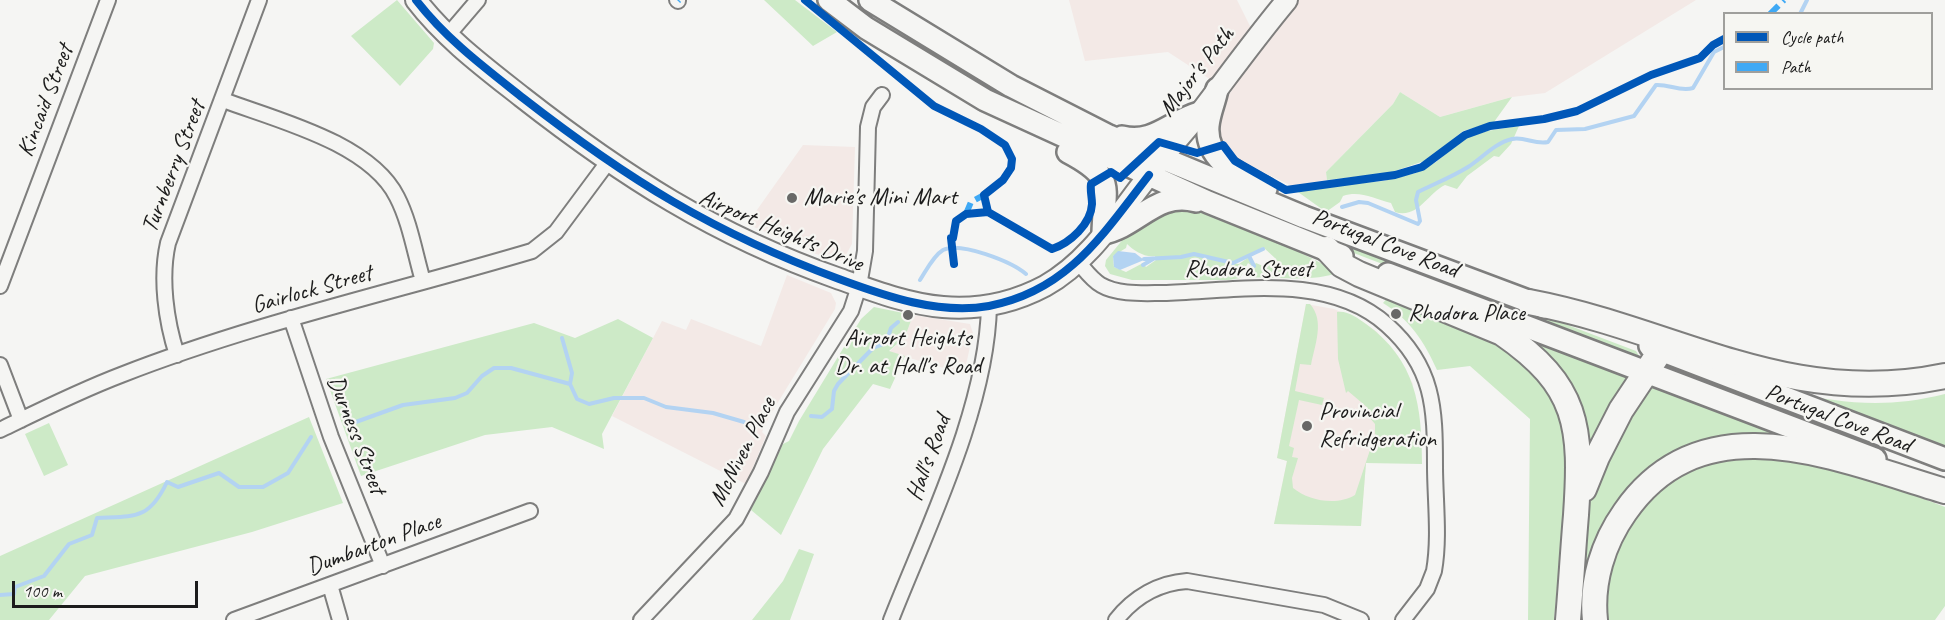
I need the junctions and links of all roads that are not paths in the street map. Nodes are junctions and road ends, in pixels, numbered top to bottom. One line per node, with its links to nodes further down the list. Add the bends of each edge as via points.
1 (108, 0): 22 (street, Kincaid Street)
2 (259, 0): 11 (street, Turnberry Street)
3 (416, 0): 8 (street, Airport Heights Drive)
4 (478, 0): 8 (street)
5 (829, 0): 12 (main road, Portugal Cove Road, via 866,28)
6 (870, 0): 14 (main road, Portugal Cove Road, via 1011,86)
7 (1287, 0): 9 (street, Major's Path)
8 (448, 35): 15 (street, Airport Heights Drive, via 483,67)
9 (1216, 88): 13 (street, Major's Path); 19 (main road, via 1208,126 1212,149 1219,159)
10 (882, 95): 23 (street, McNiven Place, via 867,126 866,241)
11 (223, 100): 21 (street, via 345,146 368,162 398,198); 28 (street, Turnberry Street, via 165,254 169,325)
12 (985, 100): 16 (main road, Portugal Cove Road); 18 (main road, via 1011,123 1098,171 1106,186)
13 (1199, 113): 14 (main road, via 1146,138); 16 (street, Major's Path)
14 (1109, 136): 16 (main road, Portugal Cove Road)
15 (608, 162): 21 (street, Gairlock Street, via 546,243 524,253); 23 (street, Airport Heights Drive, via 657,195 727,232)
16 (1155, 167): 17 (main road, Portugal Cove Road); 18 (street, Airport Heights Drive); 19 (main road, Portugal Cove Road)
17 (1208, 202): 18 (main road, via 1178,198 1162,202 1120,230); 19 (main road, Portugal Cove Road)
18 (1103, 233): 20 (street, Airport Heights Drive)
19 (1332, 239): 24 (main road, Portugal Cove Road); 30 (main road, Portugal Cove Road); 37 (highway, via 1342,265 1502,333 1545,370 1563,393 1578,438)
20 (1078, 262): 25 (street, Airport Heights Drive, via 1034,292); 46 (street, Rhodora Street, via 1101,285 1115,291 1287,290 1333,295 1373,313 1397,334 1426,377 1435,425 1434,571 1427,589)
21 (423, 281): 26 (street, Gairlock Street)
22 (0, 286)
23 (859, 286): 25 (street, Airport Heights Drive, via 928,305); 42 (street, McNiven Place, via 851,311 787,412 736,519)
24 (1529, 302): 27 (main road, Portugal Cove Road); 31 (highway, via 1577,311 1716,358 1799,380 1887,385)
25 (989, 306): 43 (street, Hall's Road, via 986,344 969,411)
26 (291, 318): 28 (street, Gairlock Street); 38 (street, Durness Street, via 334,445)
27 (1661, 351): 30 (highway); 34 (main road, Portugal Cove Road)
28 (177, 355): 32 (street, Gairlock Street)
29 (0, 365): 32 (street)
30 (1647, 374): 35 (main road, Portugal Cove Road); 37 (highway, via 1597,457)
31 (1945, 376)
32 (21, 420): 33 (street, Gairlock Street)
33 (0, 430)
34 (1945, 459)
35 (1945, 489): 48 (highway, via 1792,448 1741,445 1698,455 1644,488 1616,525 1600,564)
36 (530, 511): 38 (street, Dumbarton Place)
37 (1576, 511): 47 (highway)
38 (383, 566): 39 (street, Dumbarton Place)
39 (330, 585): 40 (street, Dumbarton Place); 41 (street)
40 (234, 620)
41 (340, 620)
42 (641, 620)
43 (891, 620)
44 (1116, 620): 45 (street, via 1130,604 1152,590 1187,581 1315,603)
45 (1361, 620)
46 (1402, 620)
47 (1568, 620)
48 (1595, 620)

